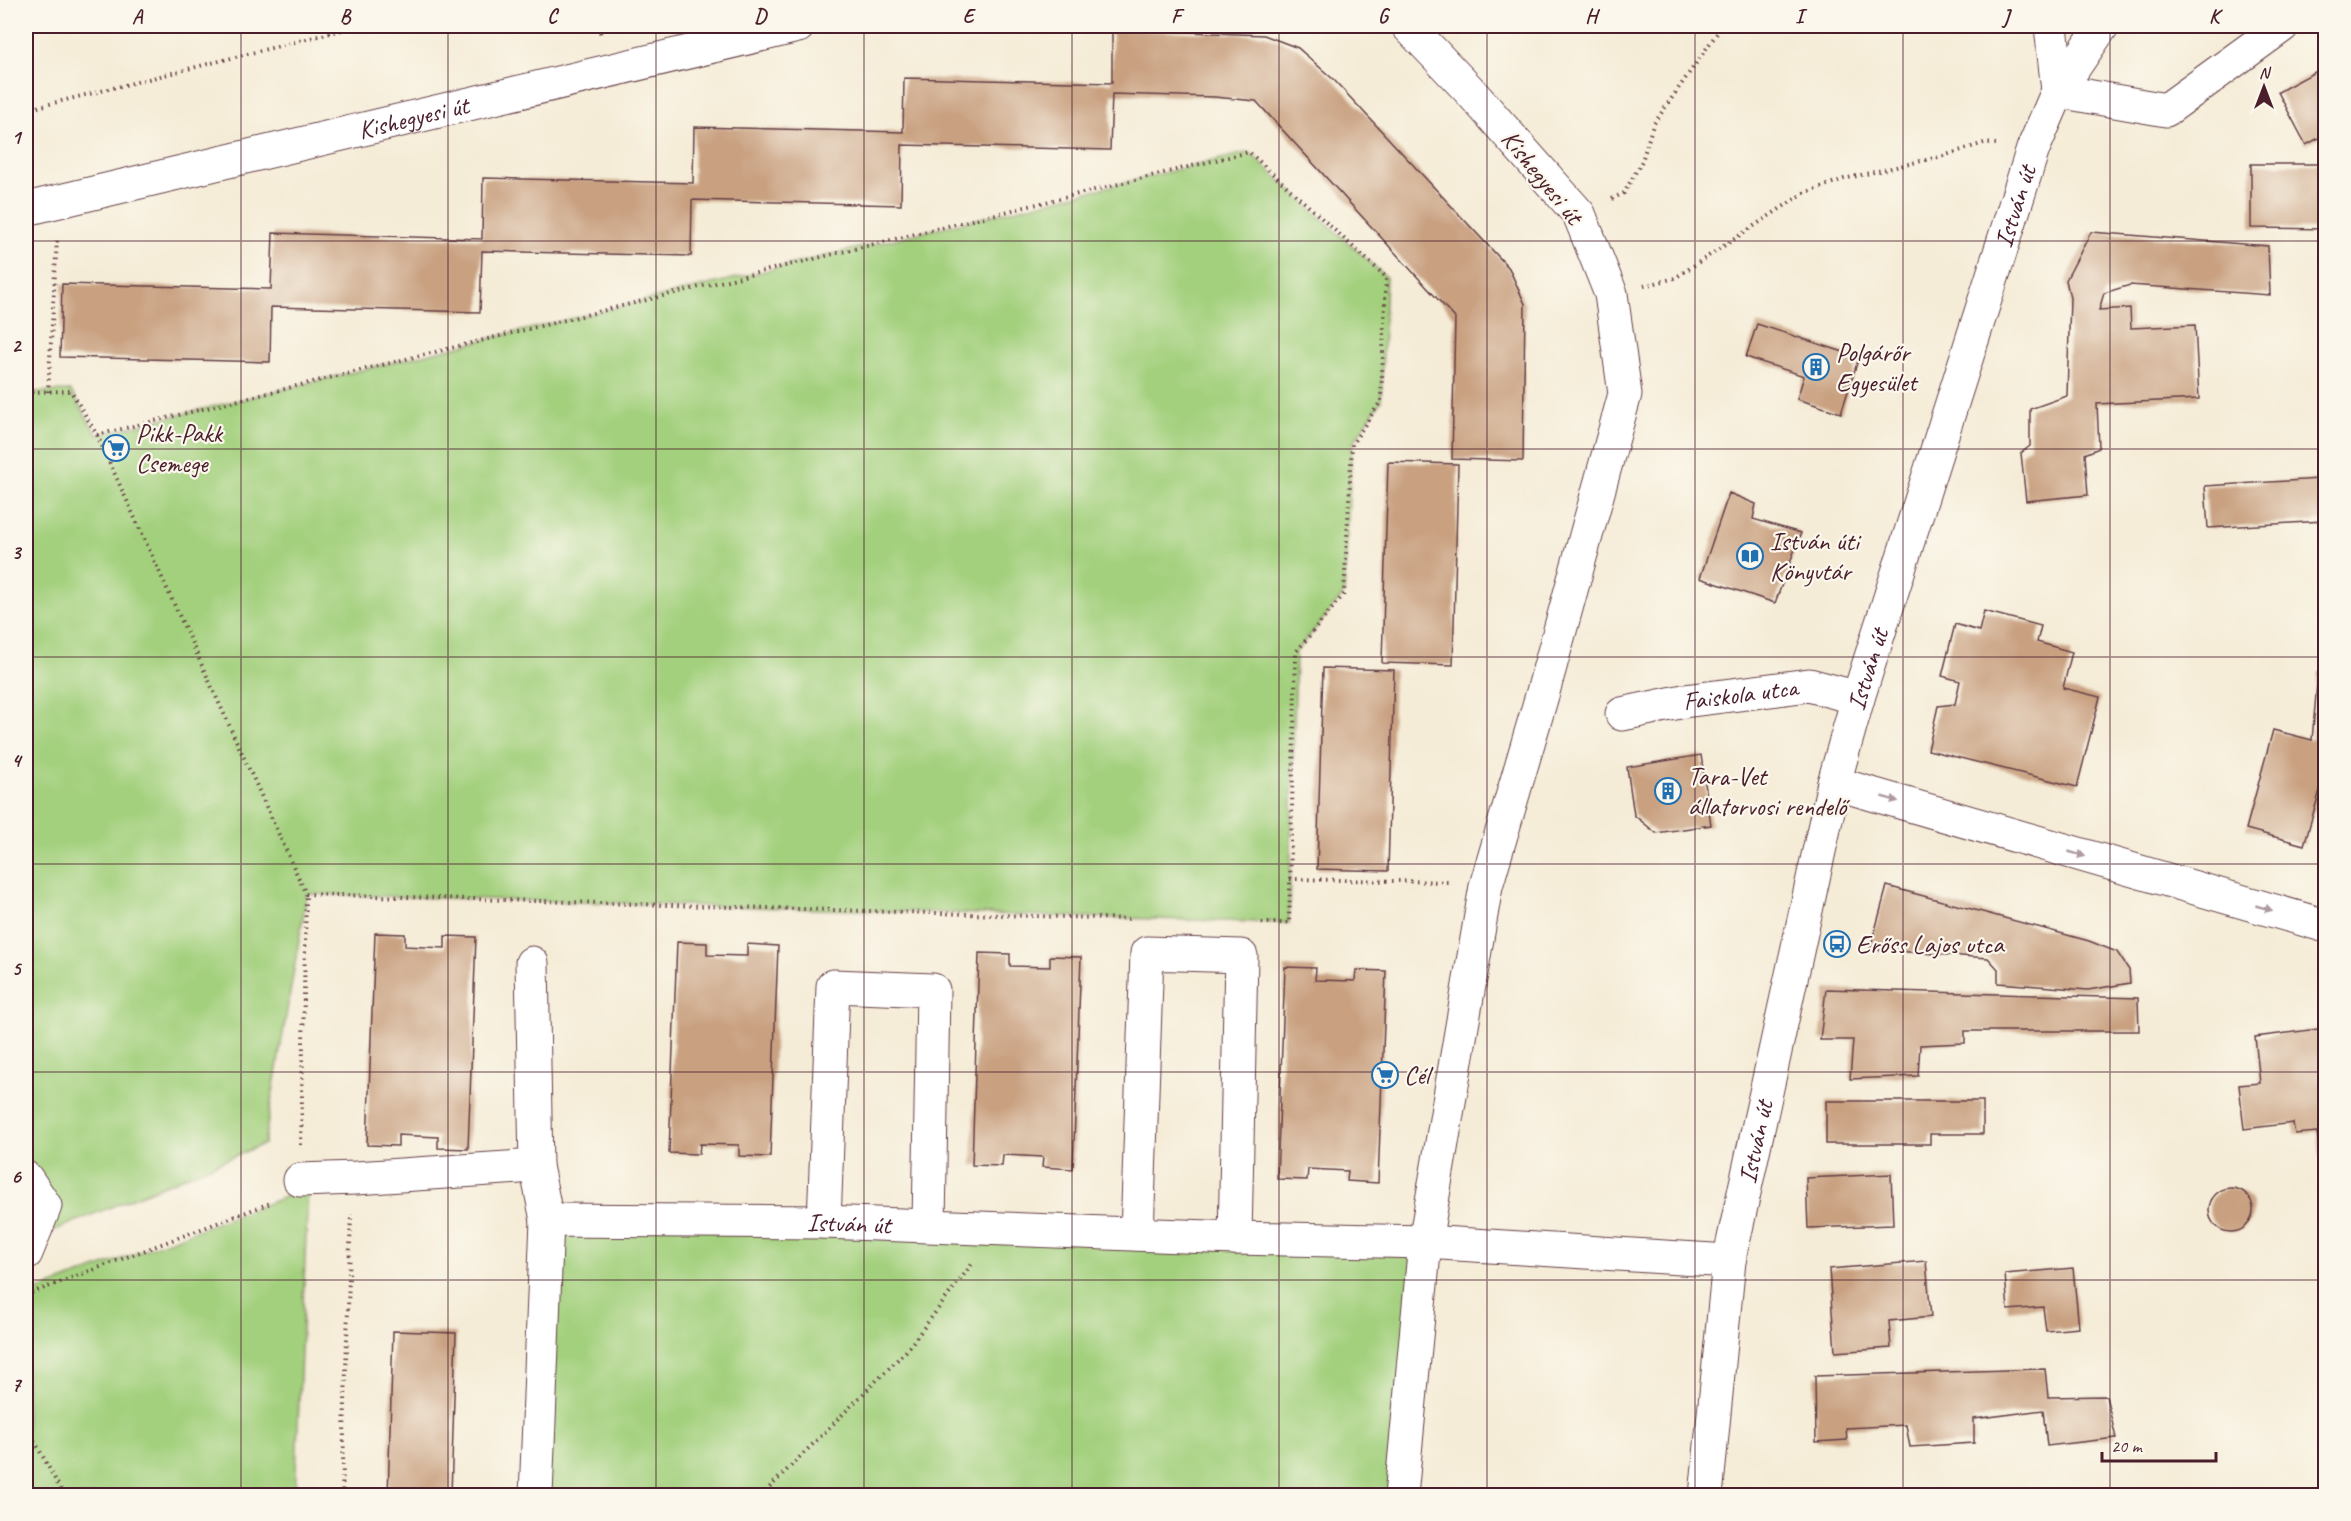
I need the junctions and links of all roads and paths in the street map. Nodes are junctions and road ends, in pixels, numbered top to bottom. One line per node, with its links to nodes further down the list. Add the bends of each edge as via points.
1 (358, 26): 9 (path)
2 (798, 26): 11 (street, Kishegyesi út)
3 (1408, 26): 12 (street, Kishegyesi út)
4 (1722, 26): 12 (path, via 1653,125 1642,161 1624,194)
5 (2051, 26): 8 (street, István út)
6 (2102, 26): 8 (street, István út)
7 (2282, 26): 8 (street, via 2166,110)
8 (2058, 90): 10 (street, István út)
9 (26, 110)
10 (2033, 149): 13 (path, via 1984,143 1844,179 1804,193 1675,278); 17 (street, István út)
11 (31, 207): 15 (path, via 59,217)
12 (1578, 214): 13 (street, Kishegyesi út)
13 (1611, 294): 21 (street, Kishegyesi út, via 1625,394)
14 (26, 392): 15 (path)
15 (48, 392): 16 (path, via 71,391)
16 (97, 435): 20 (path, via 1249,152 1386,277 1381,400 1352,444 1344,594 1296,652); 22 (path)
17 (1858, 698): 18 (street, Faiskola utca, via 1809,685 1683,701); 19 (street, István út)
18 (1622, 714)
19 (1834, 783): 25 (street, one-way to 25); 39 (street, István út)
20 (1290, 879): 21 (path); 24 (path, via 1289,923)
21 (1486, 886): 37 (street)
22 (306, 894): 23 (path); 29 (path)
23 (1133, 919)
24 (1253, 922)
25 (2325, 926)
26 (532, 963): 27 (street)
27 (536, 1166): 29 (street); 31 (street)
28 (26, 1178): 38 (street, via 45,1206)
29 (304, 1184): 40 (path)
30 (351, 1202): 43 (path)
31 (547, 1220): 32 (street, István út); 44 (street)
32 (824, 1222): 33 (street, István út); 33 (street, via 833,986 933,990)
33 (929, 1225): 34 (street, István út)
34 (999, 1228): 35 (street, István út); 45 (path, via 906,1351)
35 (1137, 1233): 36 (street, István út); 36 (street, via 1147,953 1241,957)
36 (1235, 1238): 37 (street, István út)
37 (1425, 1242): 39 (street, István út); 46 (street)
38 (26, 1253)
39 (1729, 1262): 47 (street, István út)
40 (26, 1295)
41 (26, 1425): 42 (path)
42 (64, 1496)
43 (342, 1496)
44 (536, 1496)
45 (761, 1496)
46 (1401, 1496)
47 (1706, 1496)

